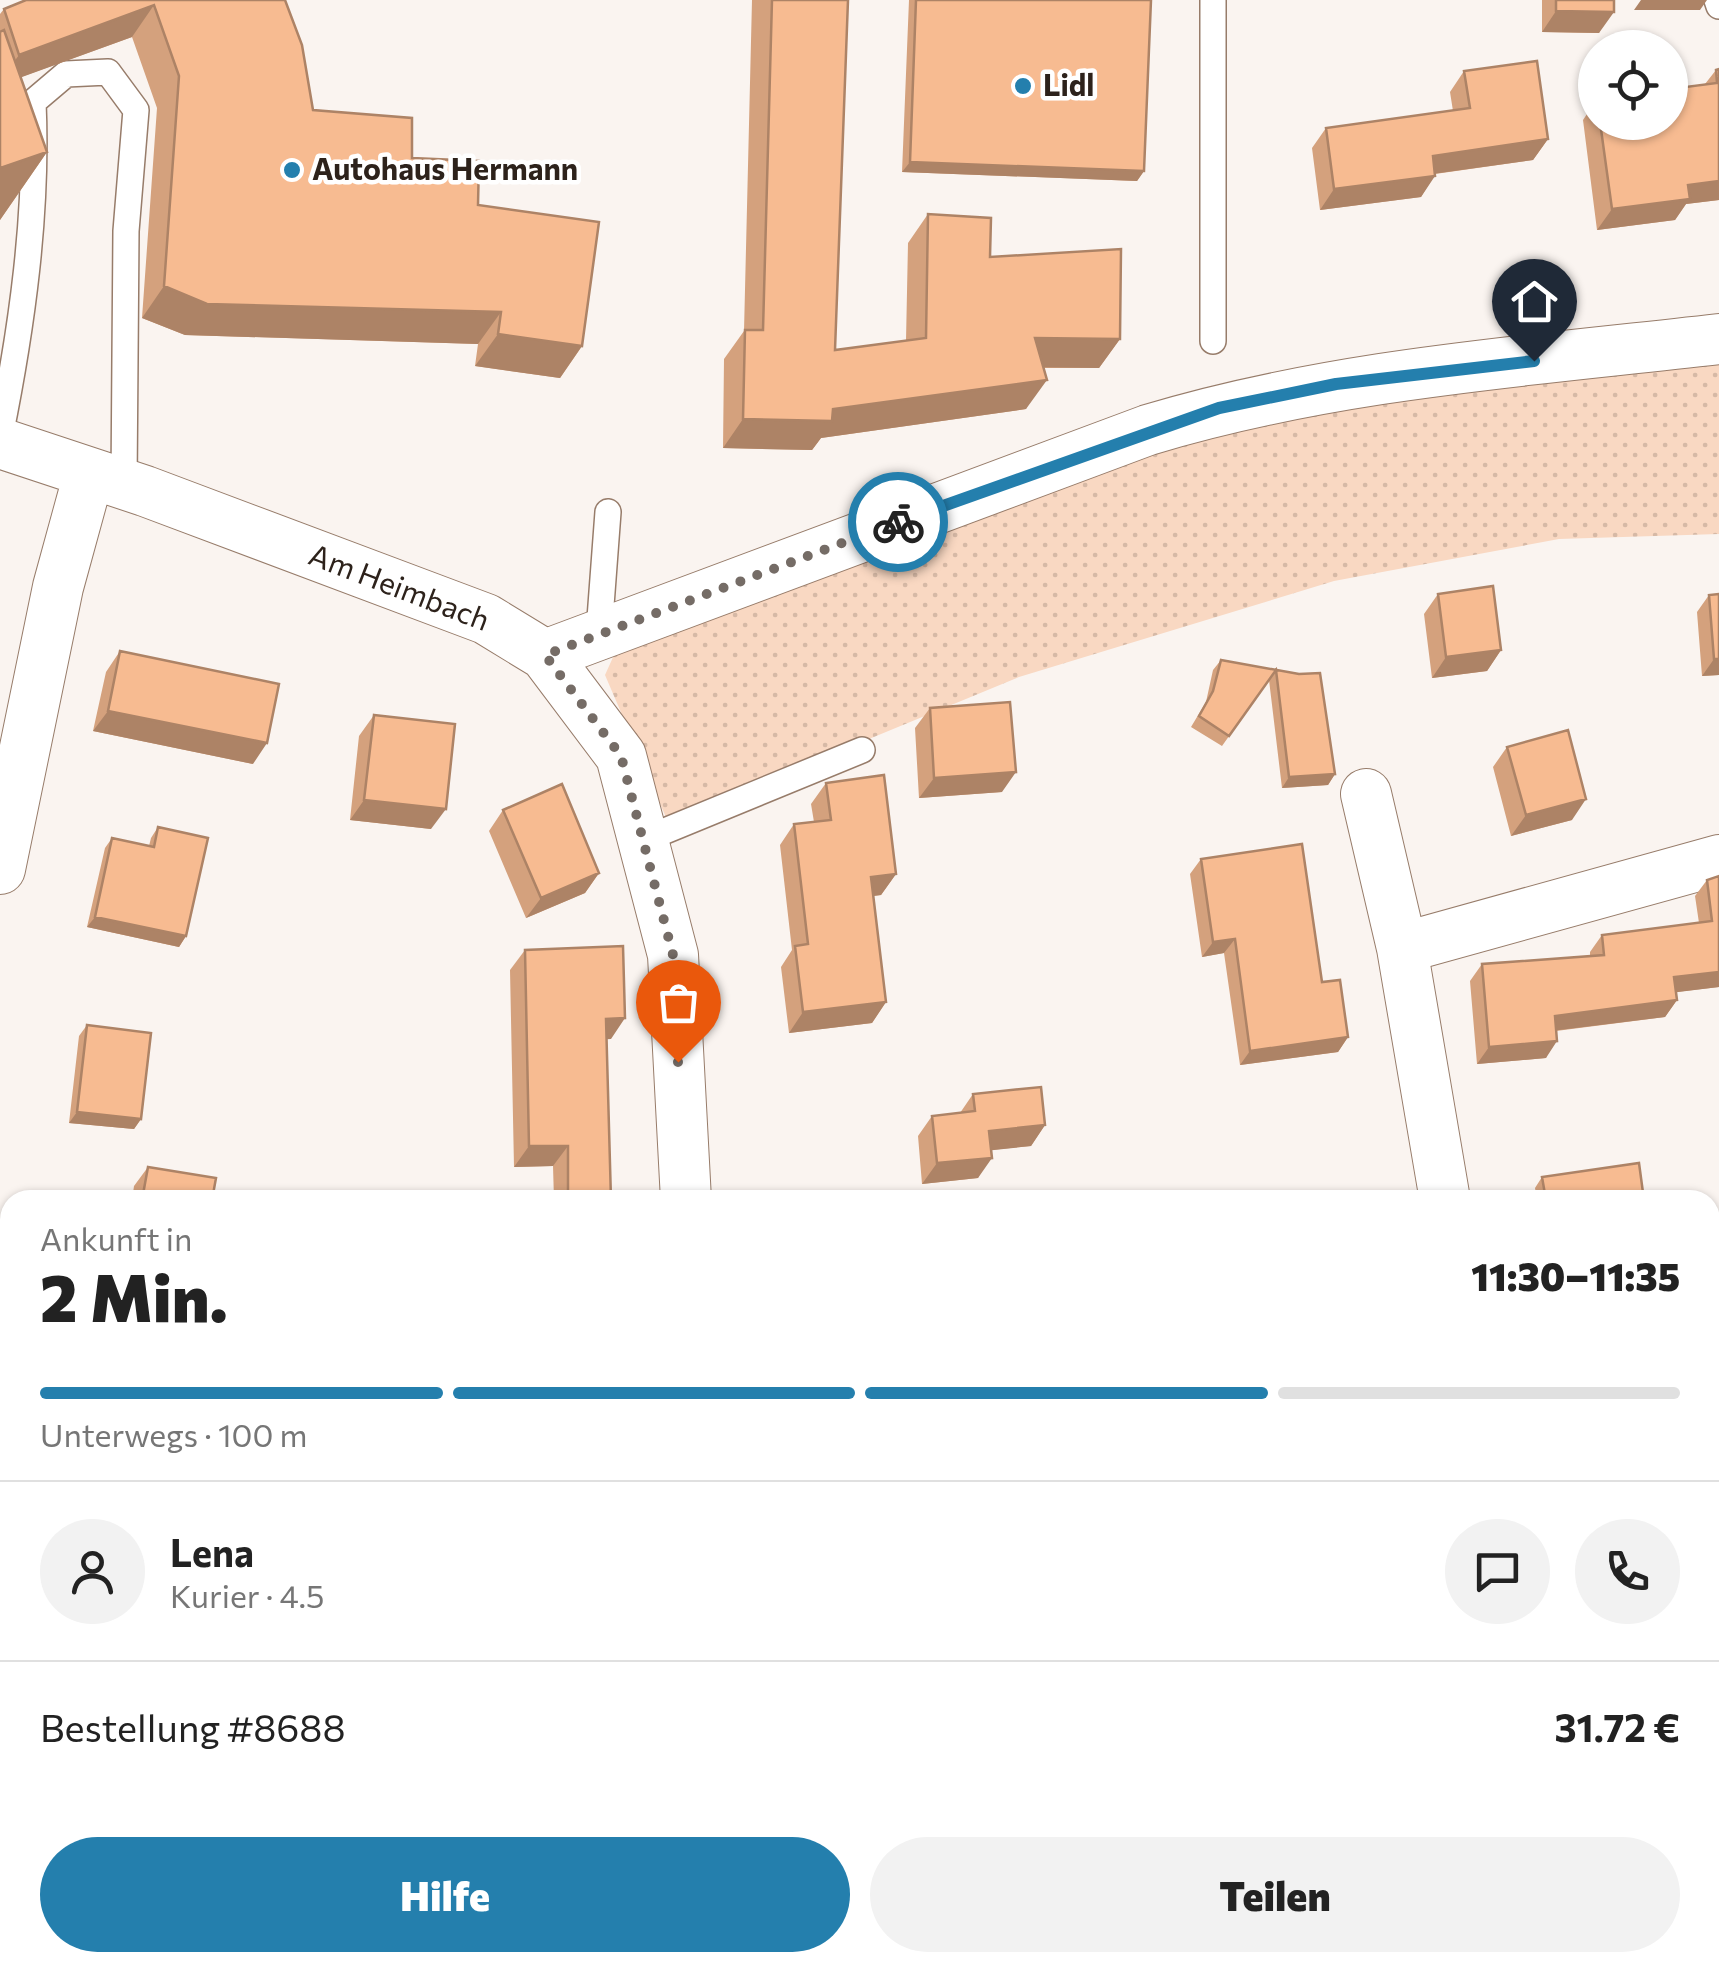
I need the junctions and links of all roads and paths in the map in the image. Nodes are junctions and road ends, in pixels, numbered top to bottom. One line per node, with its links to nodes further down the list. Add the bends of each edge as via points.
1 (1212, 0): 3 (lane)
2 (1719, 339): 7 (street, via 1336,384 1219,408)
3 (1213, 341)
4 (0, 440): 5 (street, Am Heimbach); 5 (lane, via 36,165 33,102 66,74 108,72 136,110)
5 (106, 479): 8 (street, Am Heimbach, via 486,619); 13 (street, via 58,587)
6 (608, 512): 7 (lane)
7 (599, 632): 8 (street)
8 (545, 655): 11 (street, via 621,756)
9 (862, 750): 11 (lane)
10 (1366, 794): 14 (street)
11 (643, 840): 15 (street, via 673,955)
12 (1719, 860): 14 (street)
13 (0, 869)
14 (1402, 948): 16 (street)
15 (685, 1190)
16 (1444, 1190)

